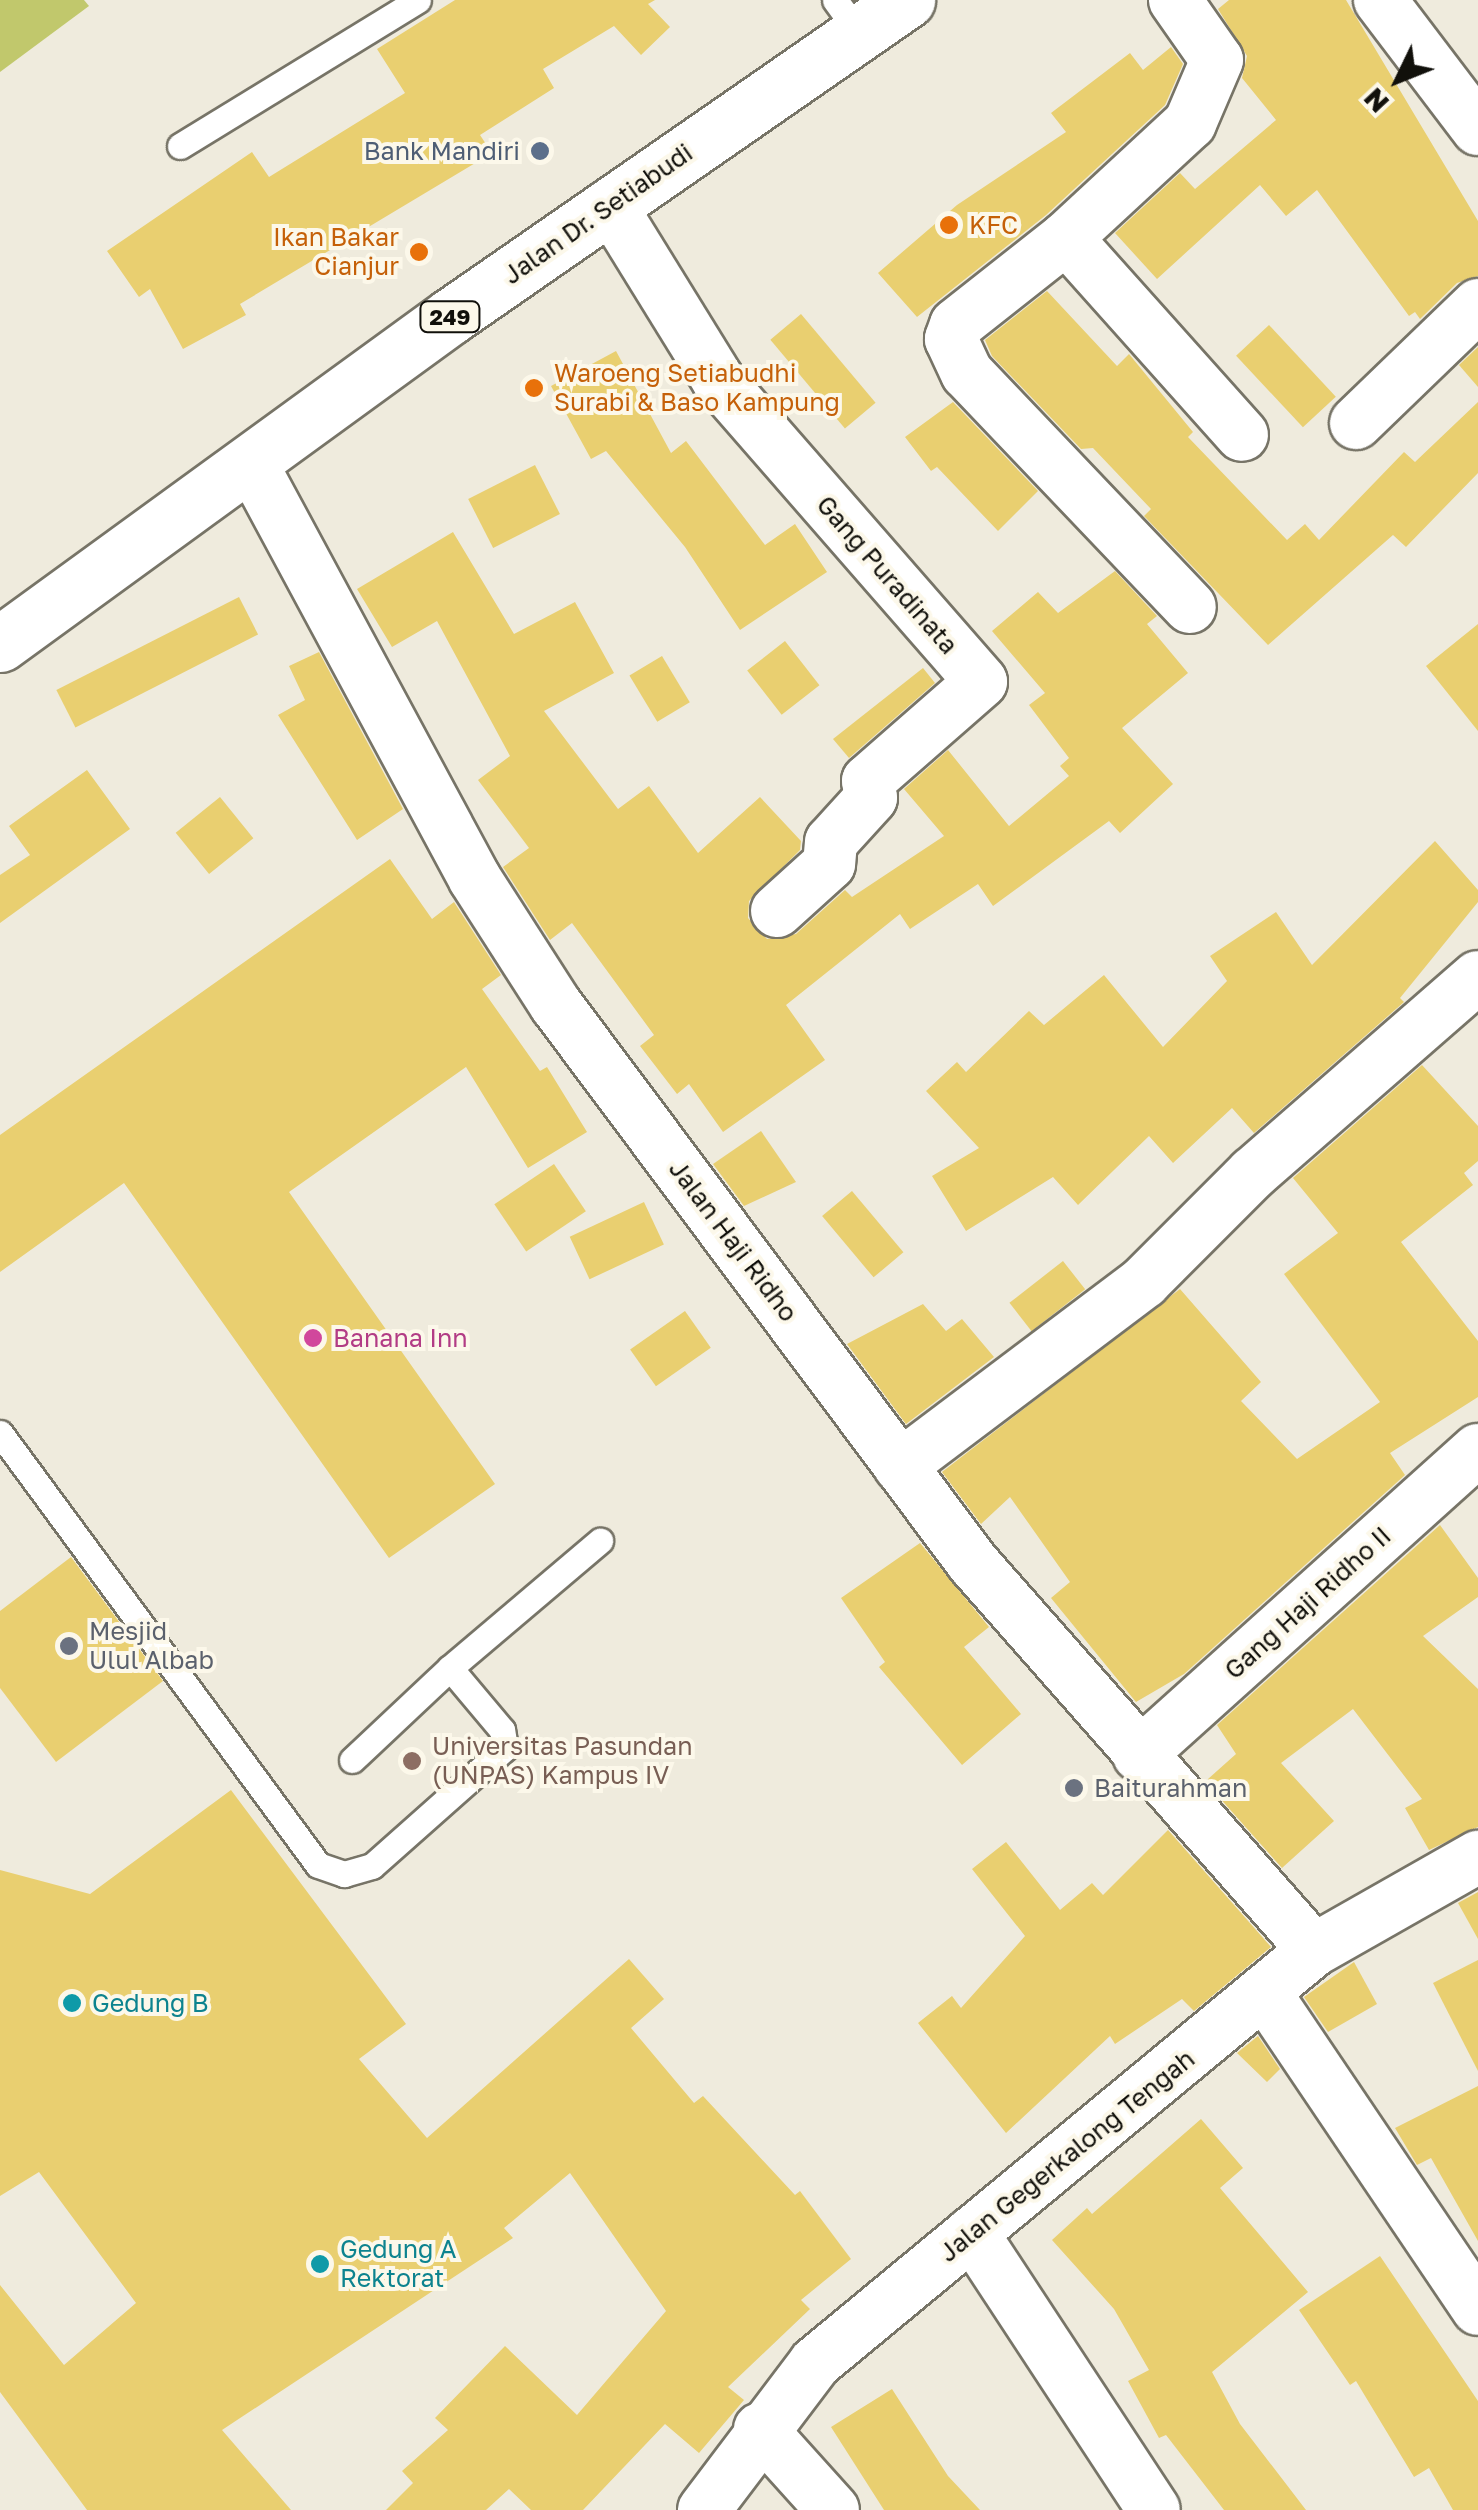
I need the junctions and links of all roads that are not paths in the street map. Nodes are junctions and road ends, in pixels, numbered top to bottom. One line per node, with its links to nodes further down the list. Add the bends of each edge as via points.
1 (418, 0): 7 (lane)
2 (906, 0): 5 (main road, Jalan Dr. Setiabudi / 249)
3 (1175, 0): 9 (street, via 1217,60 1205,100 1190,124)
4 (1380, 0): 6 (street)
5 (847, 17): 8 (main road, Jalan Dr. Setiabudi / 249)
6 (1478, 130)
7 (180, 146)
8 (610, 205): 13 (main road, Jalan Dr. Setiabudi / 249); 16 (street, Gang Puradinata, via 718,380 981,682 868,780 870,798 831,842 829,864)
9 (1066, 238): 12 (street); 14 (street, via 956,325 951,339 958,358)
10 (1478, 305): 11 (street)
11 (1356, 423)
12 (1242, 435)
13 (251, 463): 15 (main road, Jalan Dr. Setiabudi / 249); 20 (street, Jalan Haji Ridho, via 457,847 536,974)
14 (1190, 607)
15 (0, 644)
16 (778, 911)
17 (1478, 977): 20 (street, via 1253,1173 1144,1282)
18 (0, 1433): 22 (lane, via 318,1865 344,1874 372,1866 505,1748 502,1730)
19 (1478, 1450): 23 (street, Gang Haji Ridho II)
20 (900, 1466): 23 (street, Jalan Haji Ridho, via 973,1563)
21 (600, 1541): 22 (lane)
22 (450, 1668): 24 (lane)
23 (1139, 1755): 26 (street, Jalan Haji Ridho)
24 (352, 1760)
25 (1478, 1857): 26 (street, Jalan Gegerkalong Tengah)
26 (1314, 1950): 27 (street, Jalan Gegerkalong Tengah)
27 (1265, 1993): 28 (street, Jalan Gegerkalong Tengah); 29 (street)
28 (972, 2233): 30 (street, Jalan Gegerkalong Tengah, via 816,2362); 33 (street)
29 (1478, 2309)
30 (760, 2429): 31 (street, Jalan Gegerkalong Tengah); 32 (street)
31 (704, 2510)
32 (833, 2510)
33 (1154, 2510)

